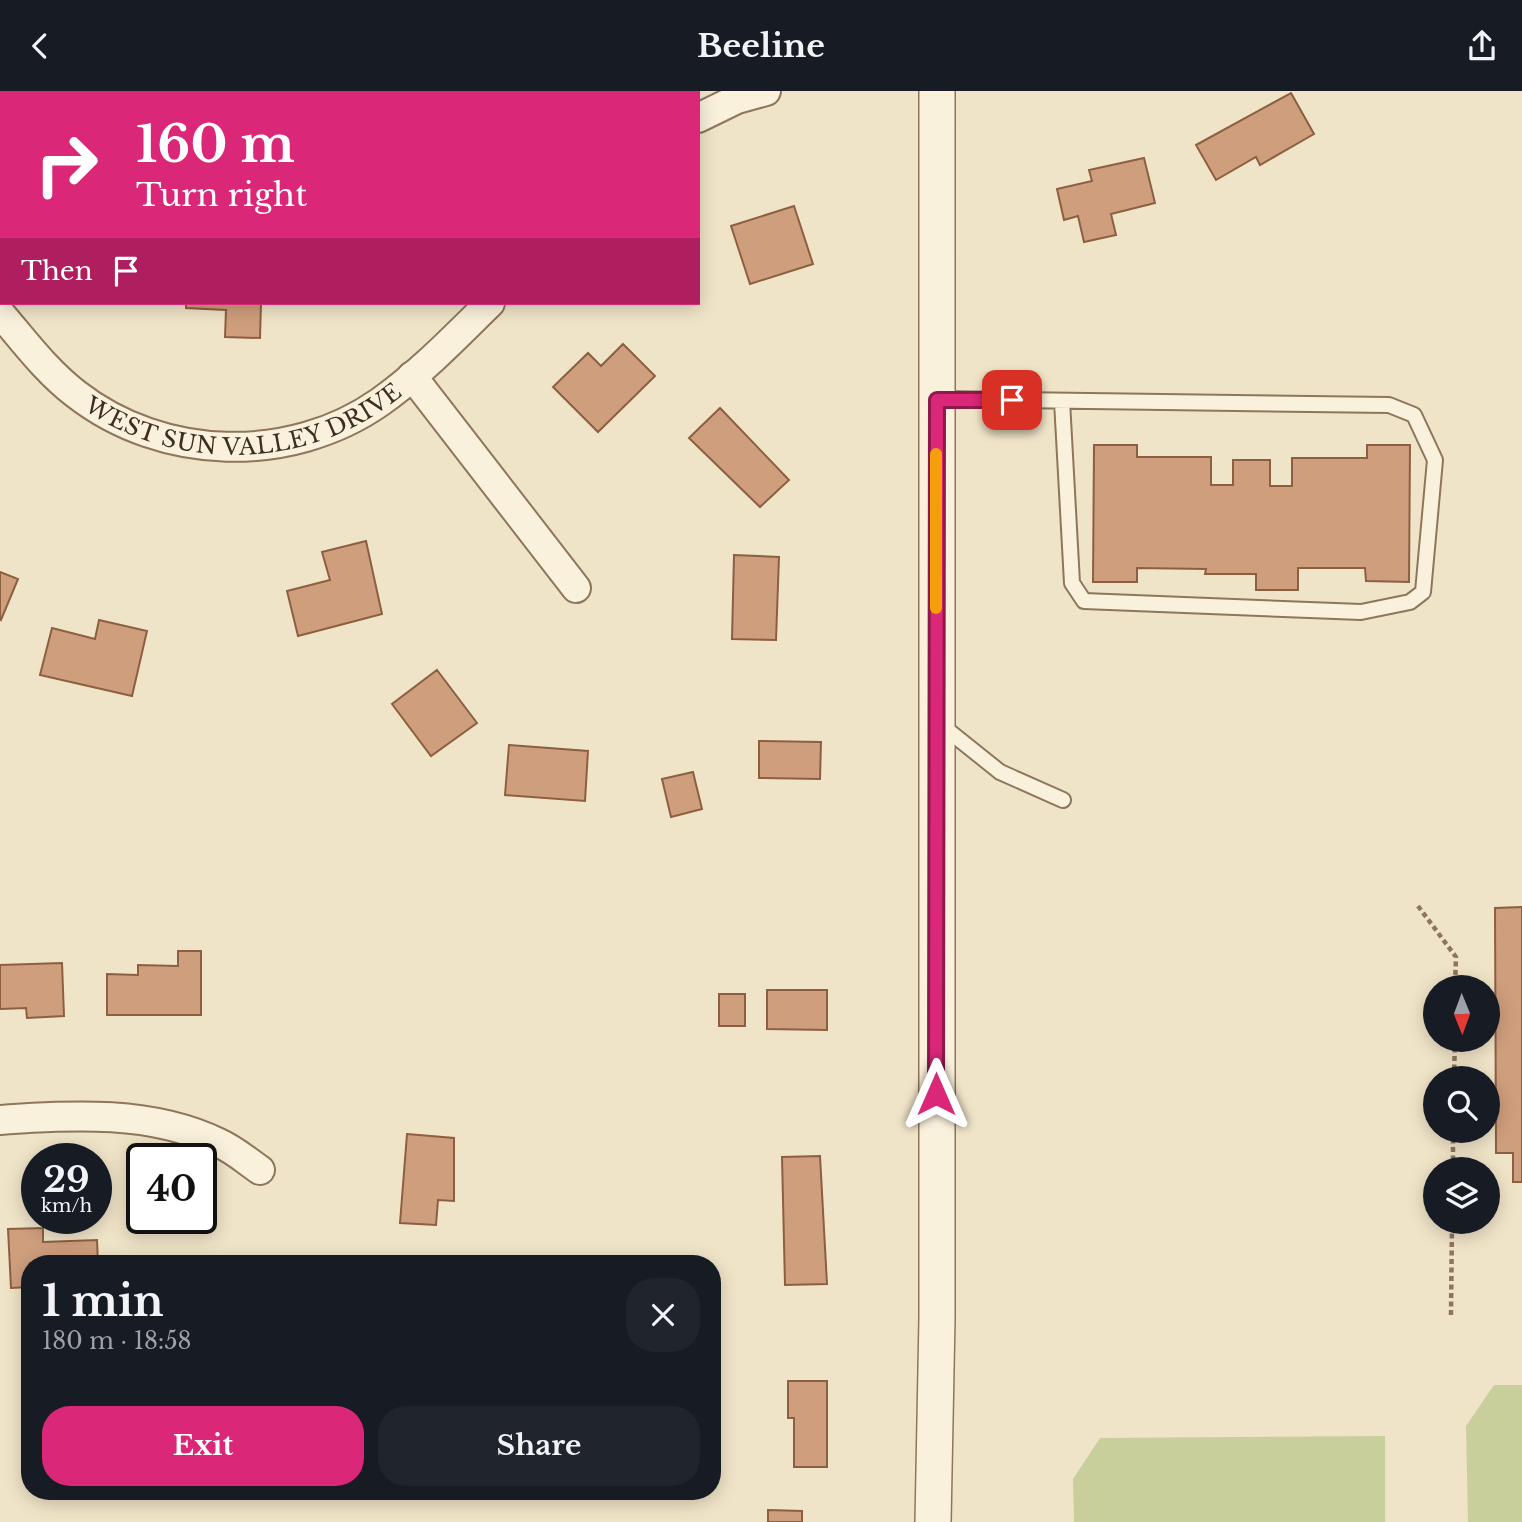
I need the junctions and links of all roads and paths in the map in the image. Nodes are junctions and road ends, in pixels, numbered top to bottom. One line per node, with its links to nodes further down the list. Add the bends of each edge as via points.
1 (766, 91): 3 (street)
2 (937, 91): 7 (street)
3 (700, 117)
4 (488, 305): 6 (street, WEST SUN VALLEY DRIVE)
5 (0, 313): 6 (street, WEST SUN VALLEY DRIVE, via 45,367 77,395 117,420 185,442 233,448 288,442 358,415)
6 (412, 376): 9 (street)
7 (937, 400): 8 (lane); 10 (street)
8 (1062, 401): 8 (lane, via 1389,405 1414,415 1435,460 1423,592 1410,602 1361,612 1084,601 1072,583)
9 (576, 588)
10 (936, 720): 11 (lane, via 1000,772); 18 (street)
11 (1063, 800)
12 (1418, 907): 13 (path, via 1456,957)
13 (1455, 975)
14 (0, 1120): 15 (street, via 65,1115 157,1123 221,1143)
15 (260, 1170)
16 (1452, 1234): 17 (path)
17 (1451, 1315)
18 (933, 1522)

